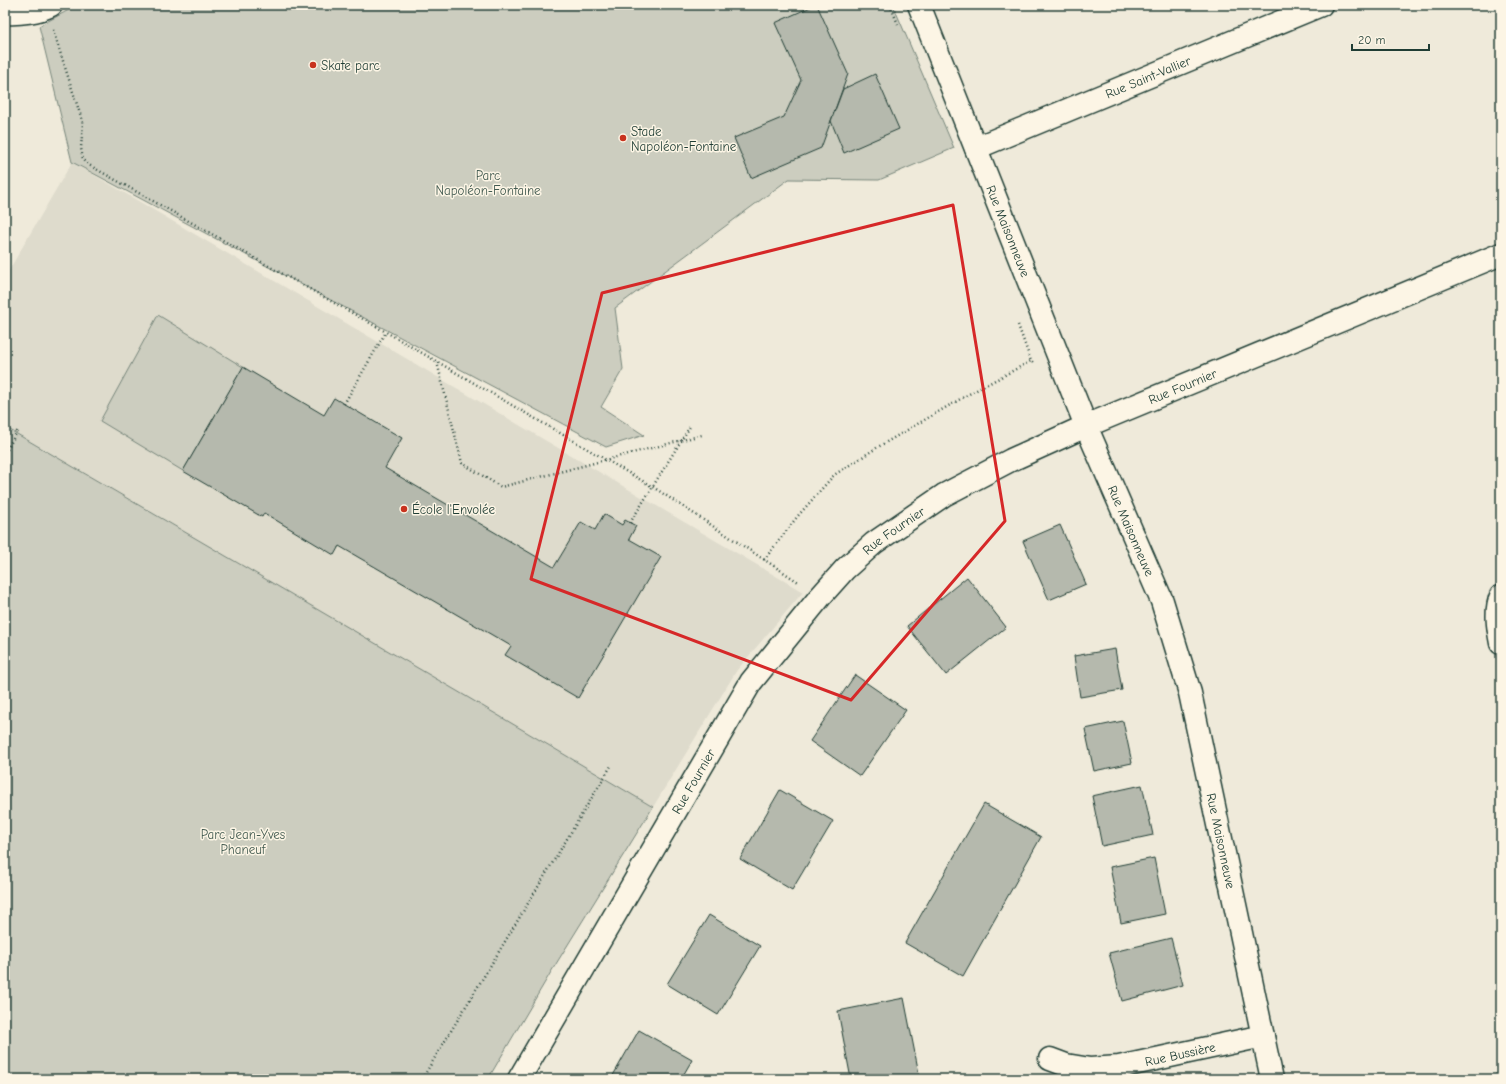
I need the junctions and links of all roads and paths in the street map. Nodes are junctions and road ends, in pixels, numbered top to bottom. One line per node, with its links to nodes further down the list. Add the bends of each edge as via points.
1 (919, 5): 5 (street, Rue Maisonneuve)
2 (1321, 5): 5 (street, Rue Saint-Vallier)
3 (48, 7): 4 (street, via 16,14); 7 (path, via 83,124 83,160)
4 (5, 13)
5 (976, 148): 12 (street, Rue Maisonneuve)
6 (1501, 254): 12 (street, Rue Fournier)
7 (386, 332): 8 (path); 10 (path)
8 (438, 362): 17 (path); 17 (path, via 462,463 501,487)
9 (1031, 362): 20 (path, via 962,398 834,476 797,517)
10 (344, 404)
11 (691, 425): 15 (path)
12 (1086, 426): 21 (street, Rue Fournier, via 1011,460 944,495 874,543); 25 (street, Rue Maisonneuve, via 1162,601 1190,693)
13 (18, 430): 16 (path)
14 (702, 435): 15 (path)
15 (681, 440): 17 (path); 18 (path)
16 (5, 453)
17 (605, 460): 18 (path)
18 (653, 487): 19 (path); 20 (path)
19 (630, 523)
20 (764, 560): 21 (path)
21 (820, 596): 28 (street, Rue Fournier, via 751,682)
22 (1501, 596): 23 (street)
23 (1499, 635)
24 (611, 766): 27 (path)
25 (1263, 1036): 26 (street, Rue Bussière, via 1119,1067 1090,1069); 29 (street, Rue Maisonneuve)
26 (1050, 1059)
27 (422, 1079)
28 (519, 1079)
29 (1272, 1079)

